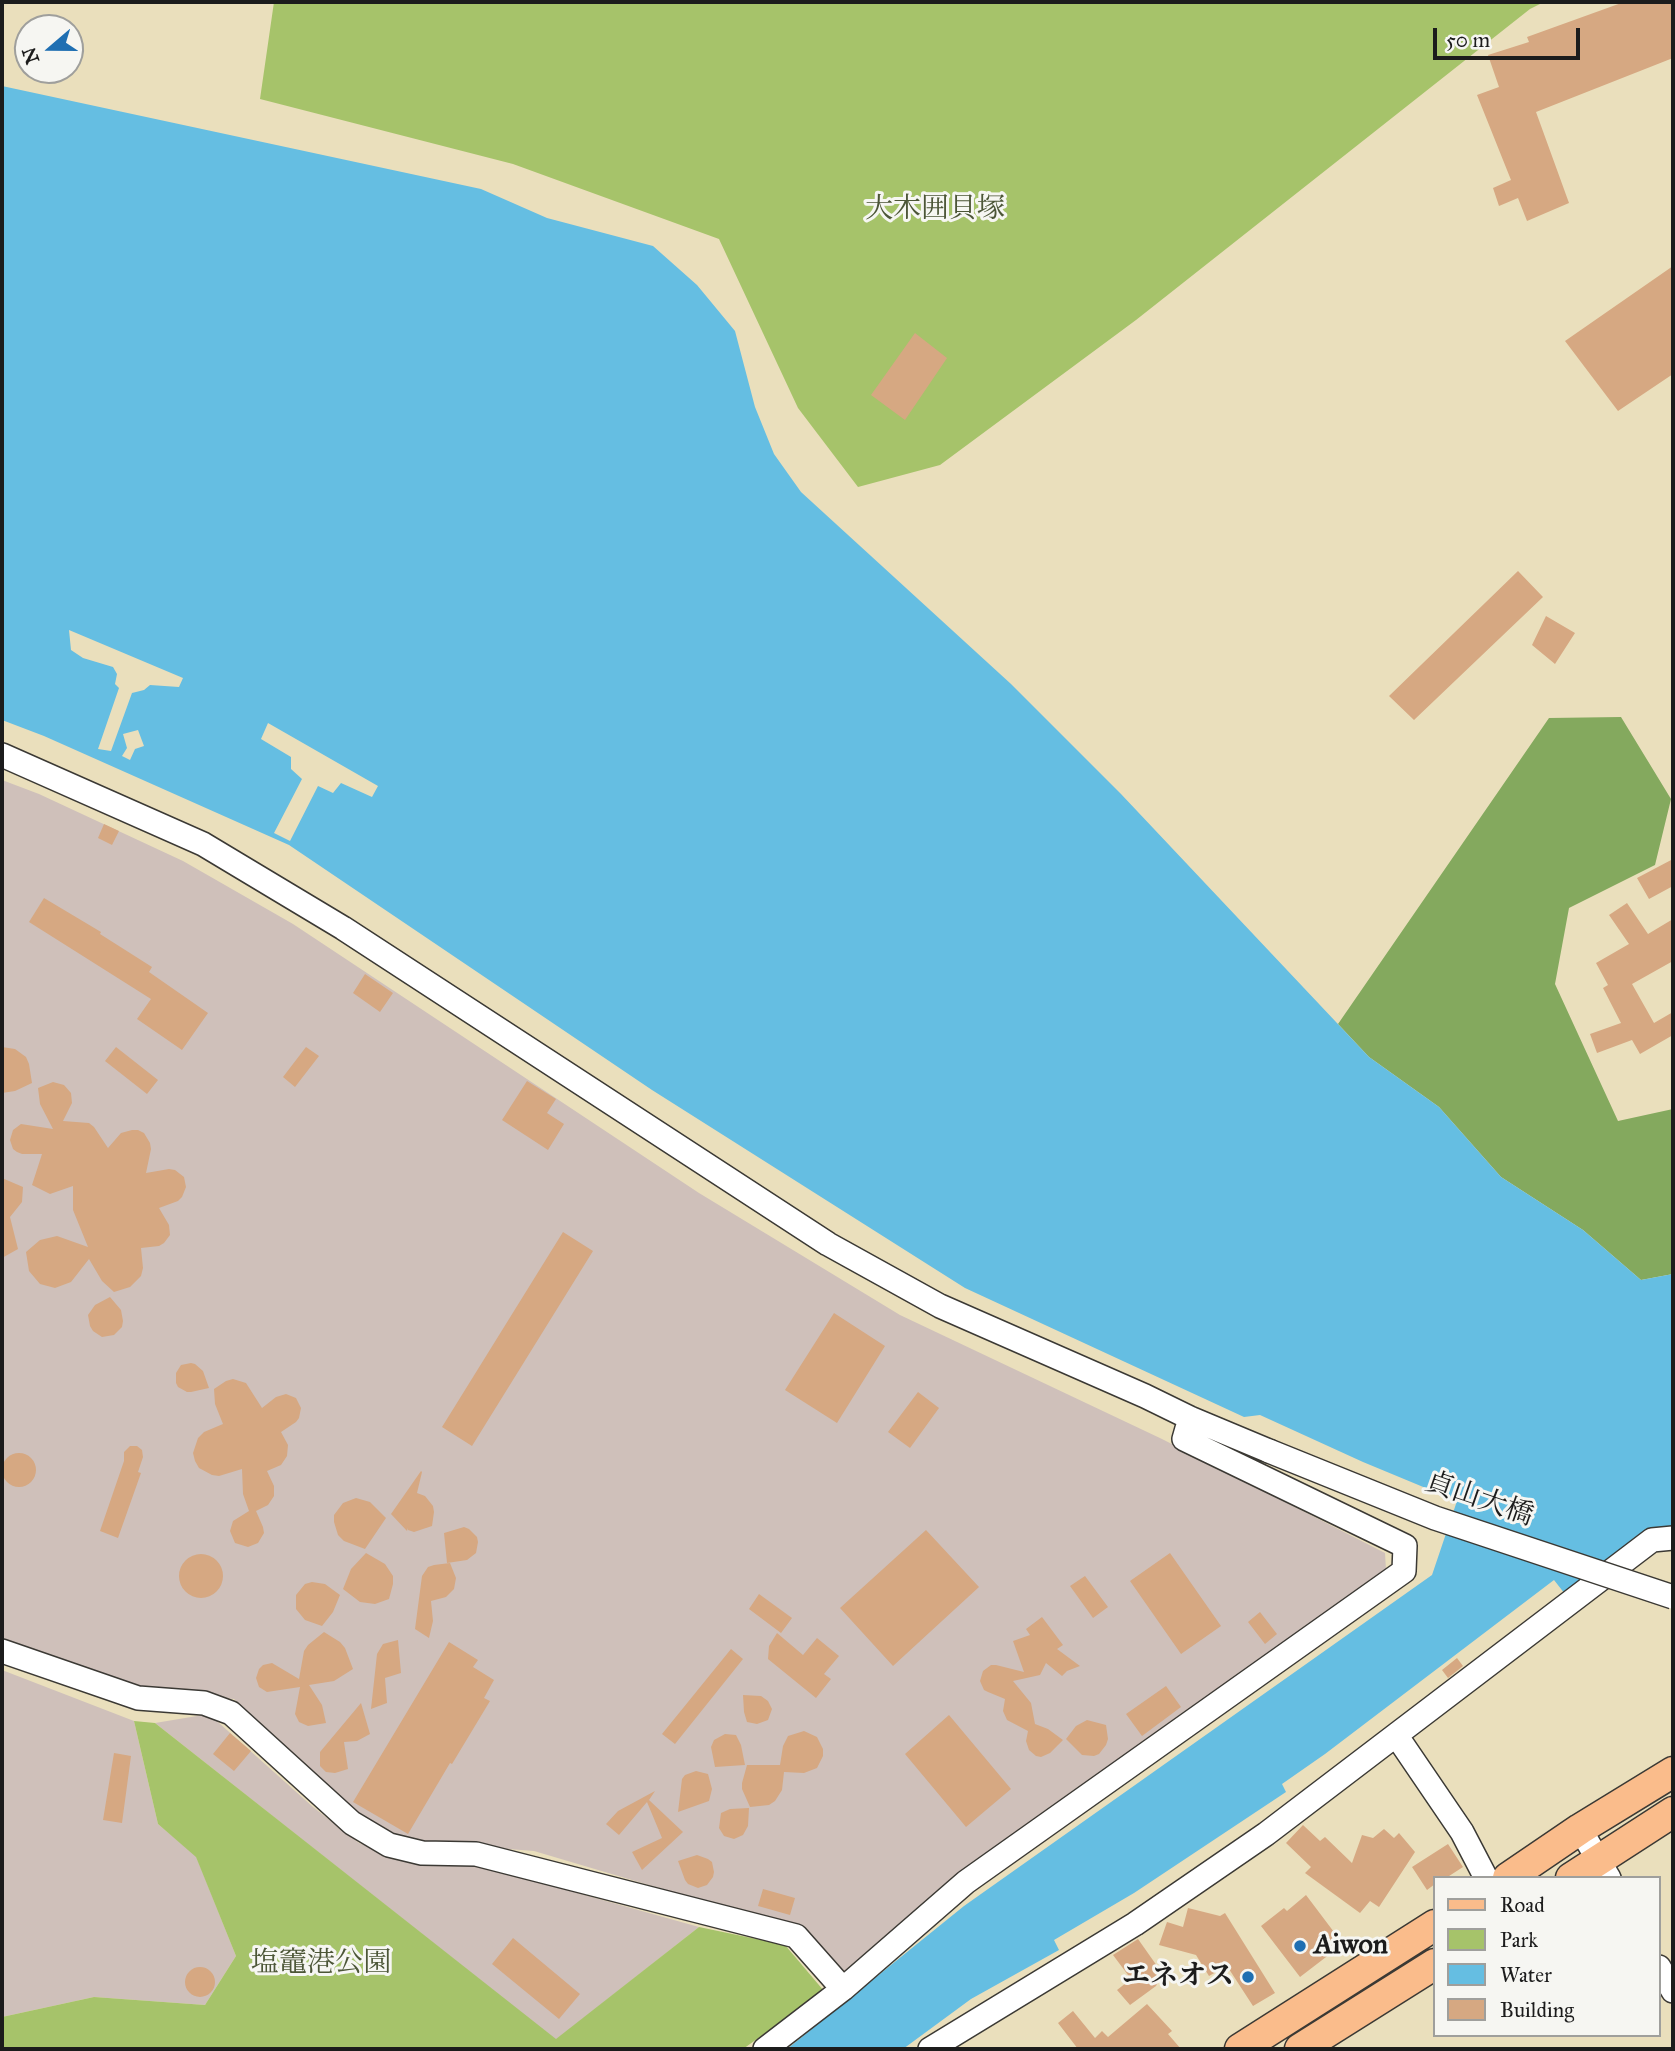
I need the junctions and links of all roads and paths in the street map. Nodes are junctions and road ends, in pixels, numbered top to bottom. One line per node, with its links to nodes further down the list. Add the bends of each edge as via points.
1 (2, 755): 2 (street, 貞山大橋, via 203,844 366,943 828,1244 940,1306)
2 (1190, 1419): 4 (street, 貞山大橋, bridge, via 1434,1518); 17 (street, via 1184,1439 1405,1546 1404,1571 966,1882)
3 (1673, 1538): 6 (street, via 1652,1540)
4 (1673, 1597)
5 (2, 1651): 17 (street, via 138,1698 204,1703 231,1713 352,1823 389,1845 422,1853 475,1854 796,1936)
6 (1396, 1735): 11 (street, via 1462,1832); 19 (street, via 1266,1834 1135,1924)
7 (1673, 1772): 9 (main road)
8 (1673, 1812): 10 (main road)
9 (1580, 1829): 10 (street); 12 (main road)
10 (1604, 1869): 13 (main road)
11 (1485, 1876)
12 (1511, 1876)
13 (1578, 1876)
14 (1434, 1926): 21 (main road)
15 (1434, 1965): 22 (main road)
16 (1661, 1970): 18 (street)
17 (843, 1989): 20 (street)
18 (1673, 1991)
19 (935, 2048)
20 (765, 2049)
21 (1240, 2049)
22 (1300, 2049)

